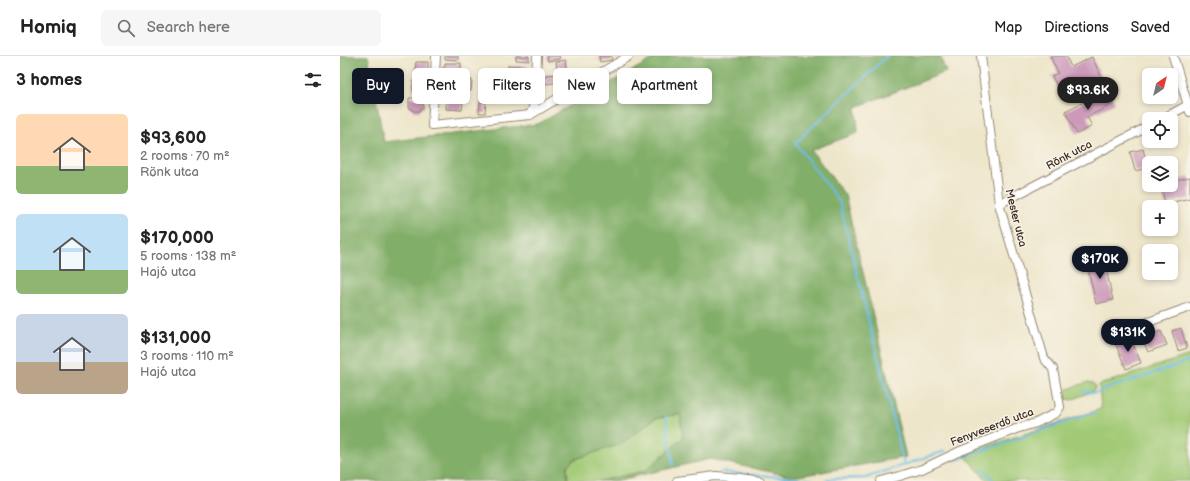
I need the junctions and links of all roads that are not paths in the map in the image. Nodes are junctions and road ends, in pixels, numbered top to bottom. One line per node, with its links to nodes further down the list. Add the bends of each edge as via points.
1 (436, 56): 8 (street, via 432,125)
2 (537, 56): 8 (street, via 535,102)
3 (981, 56): 10 (street, Mester utca)
4 (1173, 56): 6 (street)
5 (624, 57): 8 (street)
6 (1190, 107): 7 (street)
7 (1178, 112)
8 (530, 115)
9 (1142, 130): 10 (street, Rönk utca)
10 (999, 204): 13 (street, Mester utca)
11 (1190, 307): 12 (street)
12 (1115, 334)
13 (1044, 358): 17 (street, Fenyveserdő utca, via 1053,369 1060,407 1056,412 1036,423 1016,428 922,468)
14 (717, 479): 15 (street); 16 (street, via 741,478)
15 (677, 481)
16 (760, 481)
17 (881, 481)

